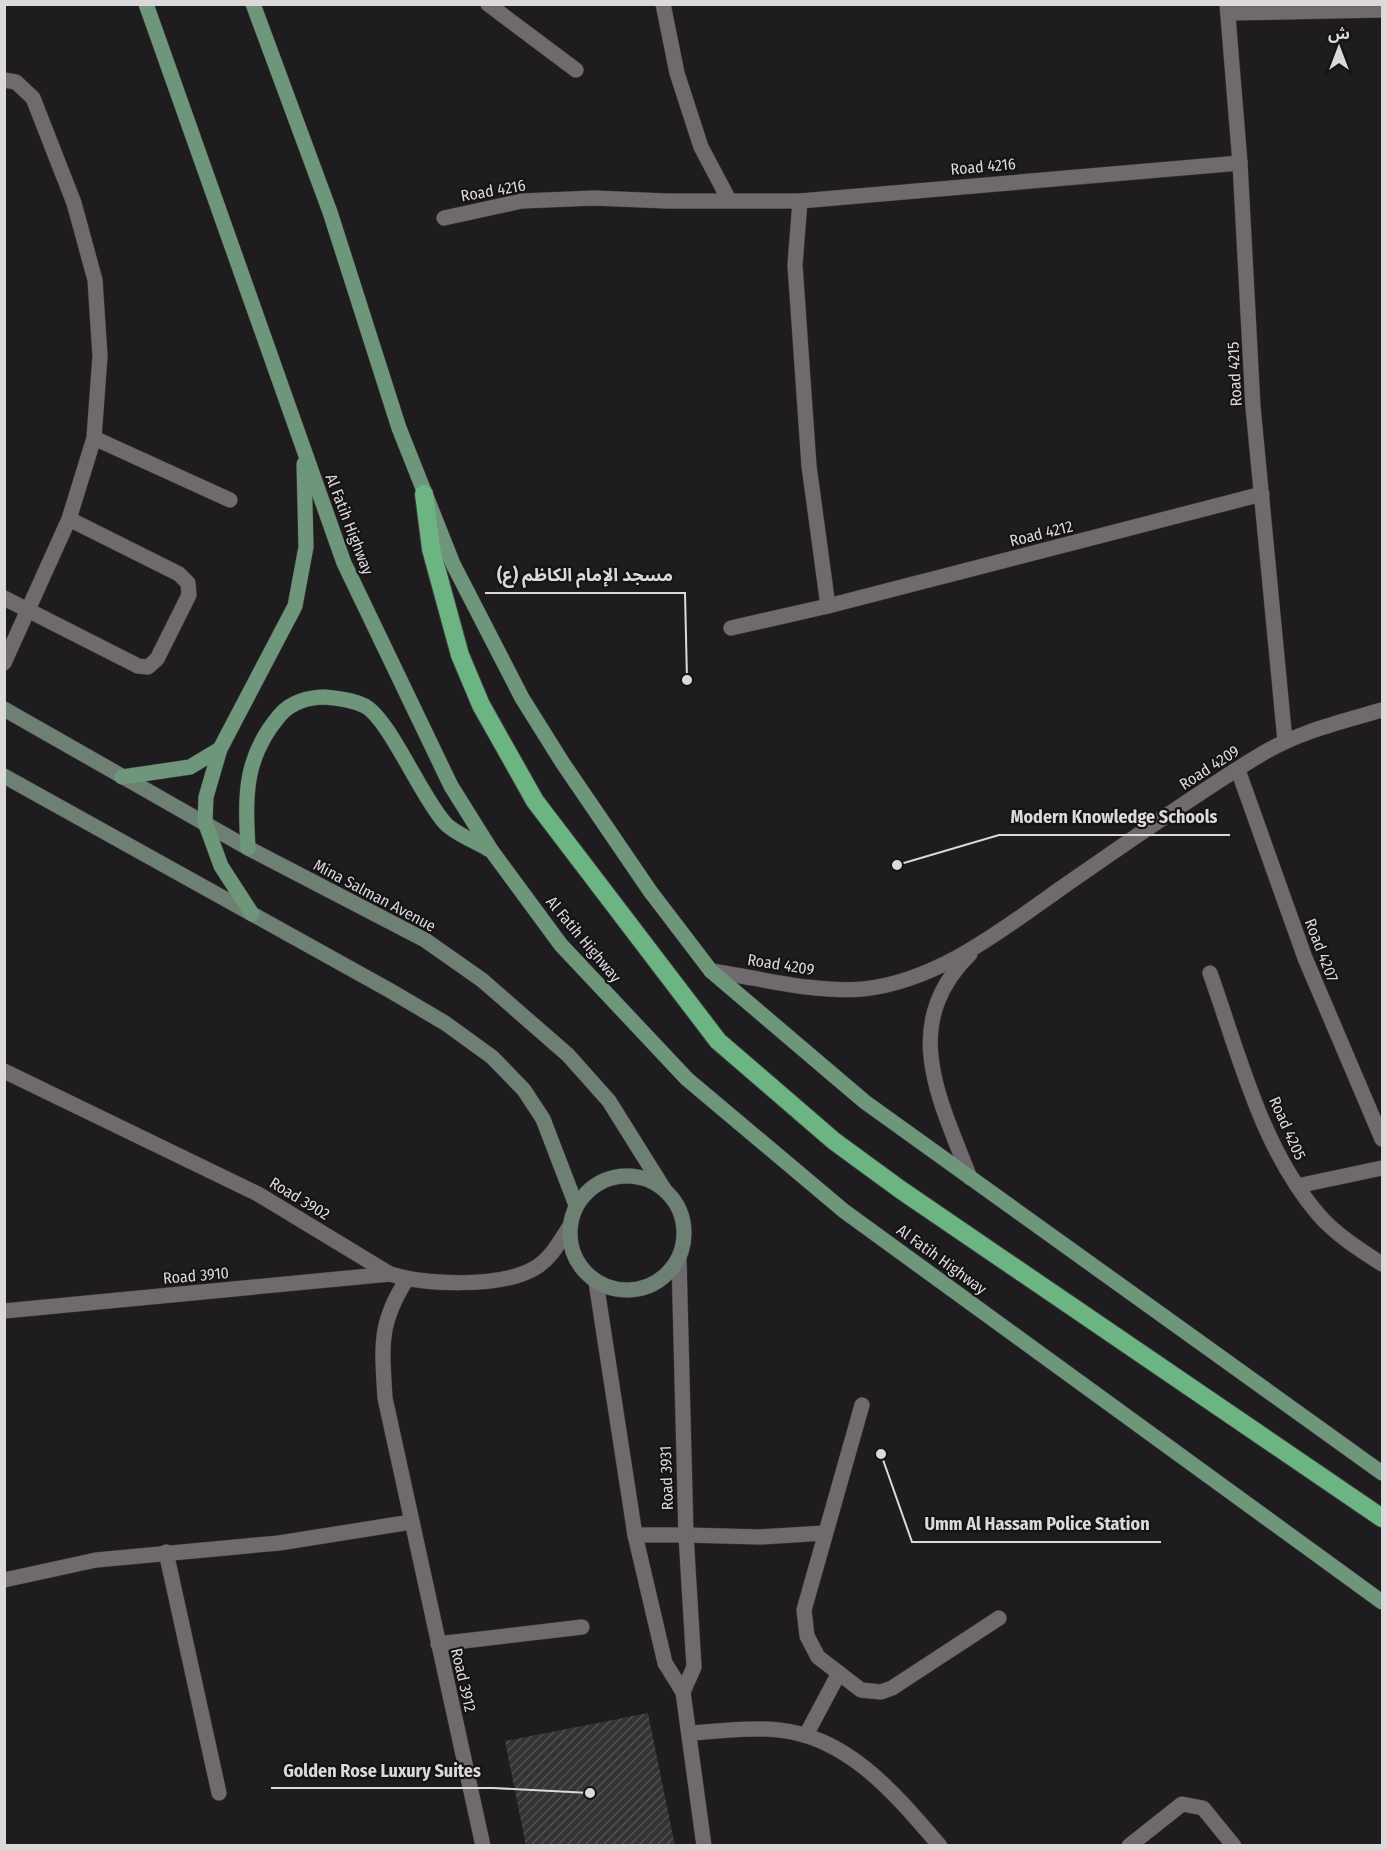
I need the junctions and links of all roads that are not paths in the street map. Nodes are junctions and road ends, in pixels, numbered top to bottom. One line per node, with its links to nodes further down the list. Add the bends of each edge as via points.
1 (146, 4): 14 (main road, Al Fatih Highway)
2 (253, 4): 15 (main road, via 330,212)
3 (489, 4): 7 (street)
4 (663, 4): 10 (street, via 677,73 701,147)
5 (1227, 9): 6 (street); 9 (street, Road 4215)
6 (1383, 10)
7 (576, 70)
8 (4, 80): 13 (street, via 16,82 33,98 74,202 95,280 100,357)
9 (1240, 163): 11 (street, Road 4216); 16 (street, Road 4215, via 1253,407)
10 (729, 200): 11 (street, Road 4216); 12 (street, Road 4216, via 522,201)
11 (800, 201): 20 (street, via 795,265 809,466)
12 (444, 218)
13 (94, 438): 17 (street); 18 (street)
14 (303, 449): 27 (main road, via 306,547 295,606); 33 (main road, Al Fatih Highway, via 344,562 372,625 451,786)
15 (424, 494): 36 (main road, via 453,564 522,698 650,891); 54 (highway, via 431,549 454,634 481,705 506,754 535,801 718,1041 834,1141 901,1190)
16 (1262, 494): 20 (street, Road 4212); 26 (street, Road 4215)
17 (230, 500)
18 (69, 519): 21 (street); 21 (street, via 179,574 188,583 189,595 157,659 148,667 138,666)
19 (4, 598): 21 (street)
20 (828, 606): 22 (street, Road 4212)
21 (30, 609): 23 (street)
22 (731, 628)
23 (4, 663)
24 (4, 709): 30 (street, Mina Salman Avenue)
25 (1383, 710): 26 (street, Road 4209)
26 (1285, 741): 28 (street, Road 4209)
27 (220, 749): 30 (main road, via 190,767); 31 (main road, via 206,797)
28 (1238, 770): 35 (street, Road 4209); 39 (street, Road 4207, via 1305,957)
29 (4, 776): 34 (street)
30 (122, 777): 31 (street, Mina Salman Avenue)
31 (205, 822): 32 (street, Mina Salman Avenue); 34 (main road, via 221,866)
32 (248, 848): 33 (main road, via 249,770 266,731 286,707 312,697 340,698 366,707 383,726 446,825); 43 (street, Mina Salman Avenue, via 425,940 482,980 568,1055 609,1101)
33 (491, 850): 61 (main road, Al Fatih Highway, via 561,945 687,1079 749,1133 844,1210)
34 (252, 914): 44 (street, via 445,1023 492,1057 524,1090 543,1119)
35 (980, 944): 36 (street, Road 4209, via 927,971 866,988 802,987); 41 (street, Road 4209, via 948,976 930,1029 933,1075)
36 (711, 971): 41 (main road, via 865,1102)
37 (1209, 973): 42 (street, Road 4205, via 1267,1129)
38 (4, 1071): 48 (street, Road 3902, via 258,1194)
39 (1383, 1139)
40 (1383, 1168): 42 (street)
41 (970, 1178): 53 (main road)
42 (1297, 1186): 47 (street, Road 4205, via 1319,1215 1343,1237)
43 (664, 1189): 44 (street, via 650,1180 616,1177 600,1182); 46 (street, via 677,1204 684,1221)
44 (576, 1205): 45 (street)
45 (570, 1226): 49 (street, Road 3902, via 548,1258 516,1276 446,1282); 50 (street, via 575,1258)
46 (679, 1259): 50 (street, via 667,1275 651,1286 633,1291 614,1290); 58 (street, Road 3931)
47 (1383, 1264)
48 (390, 1274): 49 (street, Road 3902); 51 (street, Road 3910)
49 (407, 1279): 55 (street, Road 3912, via 392,1303 383,1343 385,1398)
50 (596, 1282): 57 (street)
51 (4, 1311)
52 (862, 1405): 56 (street)
53 (1383, 1473)
54 (1383, 1518)
55 (411, 1522): 59 (street, via 288,1542); 64 (street, Road 3912)
56 (825, 1533): 58 (street, via 760,1537); 65 (street, via 804,1623 818,1657)
57 (635, 1534): 58 (street); 66 (street, via 665,1663)
58 (686, 1534): 66 (street, Road 3931, via 694,1667)
59 (166, 1552): 60 (street, via 96,1560); 69 (street)
60 (4, 1580)
61 (1383, 1602)
62 (999, 1617): 65 (street, via 892,1689 861,1690)
63 (582, 1627): 64 (street)
64 (438, 1644): 70 (street, Road 3912)
65 (839, 1673): 68 (street)
66 (683, 1692): 67 (street)
67 (691, 1733): 68 (street, via 752,1729); 71 (street)
68 (806, 1735): 72 (street, via 864,1766 899,1797)
69 (219, 1793)
70 (483, 1845)
71 (704, 1845)
72 (940, 1845)
73 (1129, 1845): 74 (street, via 1182,1804 1203,1808)
74 (1234, 1845)

